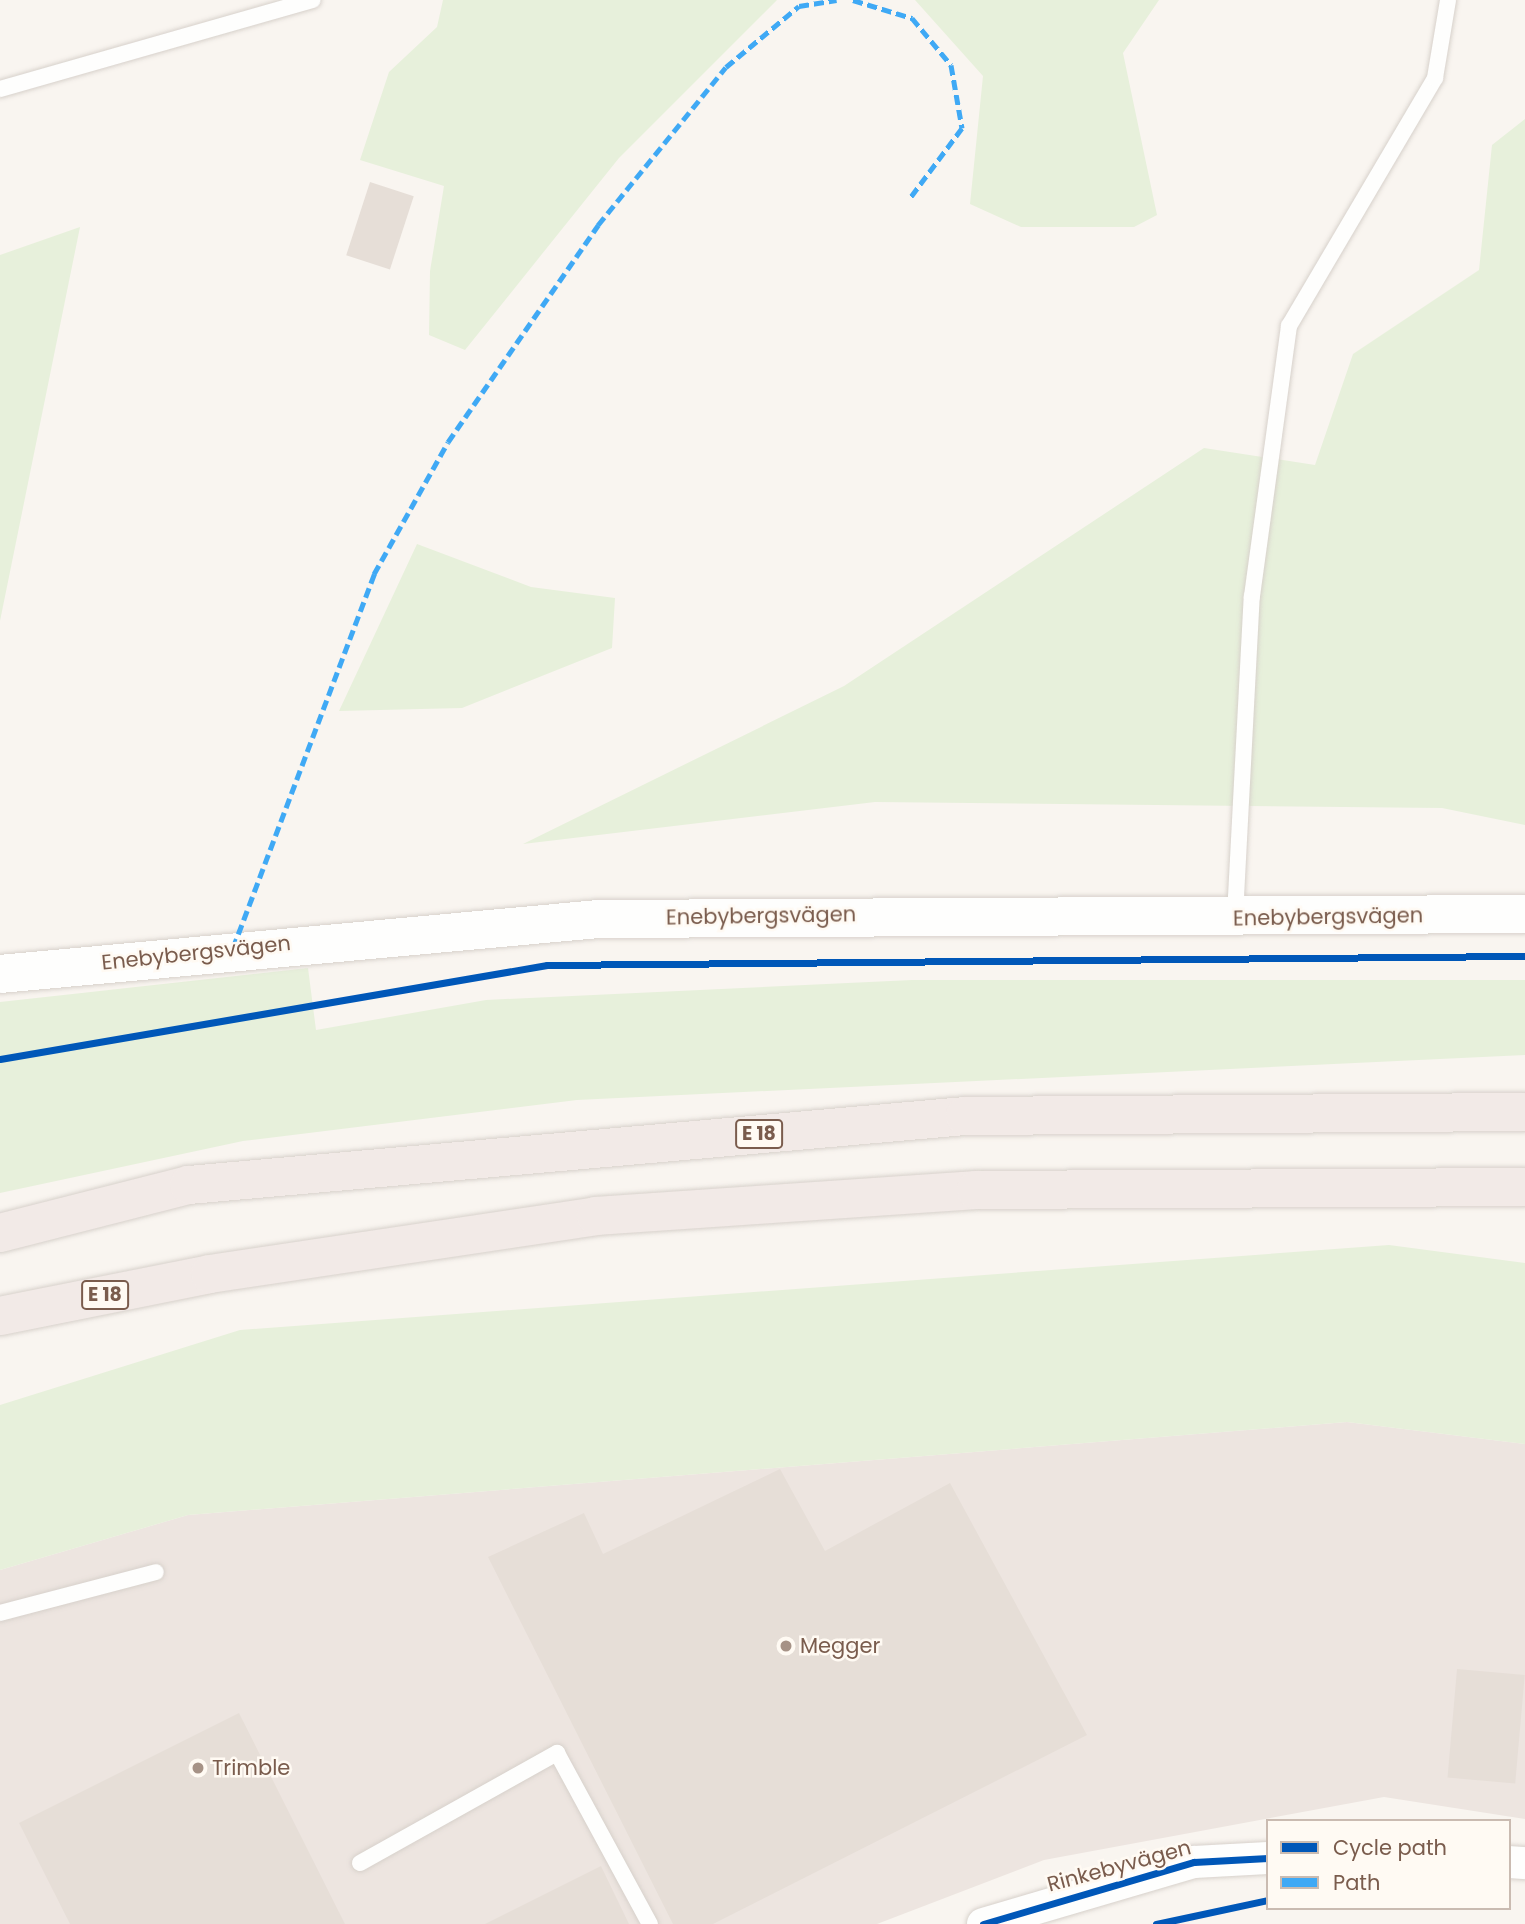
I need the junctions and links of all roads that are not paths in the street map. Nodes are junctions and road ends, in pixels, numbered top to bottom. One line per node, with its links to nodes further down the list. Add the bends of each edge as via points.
1 (313, 0): 3 (lane)
2 (1448, 0): 5 (lane, via 1435,78 1289,326 1252,596)
3 (0, 89)
4 (1525, 914): 5 (main road, Enebybergsvägen)
5 (1235, 919): 6 (main road, Enebybergsvägen, via 598,919)
6 (0, 974)
7 (1525, 1112): 9 (highway, E 18, via 965,1116 189,1185)
8 (1525, 1187): 10 (highway, E 18, via 976,1190 596,1216 210,1273)
9 (0, 1233)
10 (0, 1316)
11 (156, 1572): 12 (lane)
12 (0, 1613)
13 (1266, 1858): 16 (street, Rinkebyvägen, via 1194,1862)
14 (360, 1863): 15 (lane, via 558,1753)
15 (650, 1924)
16 (983, 1924)

